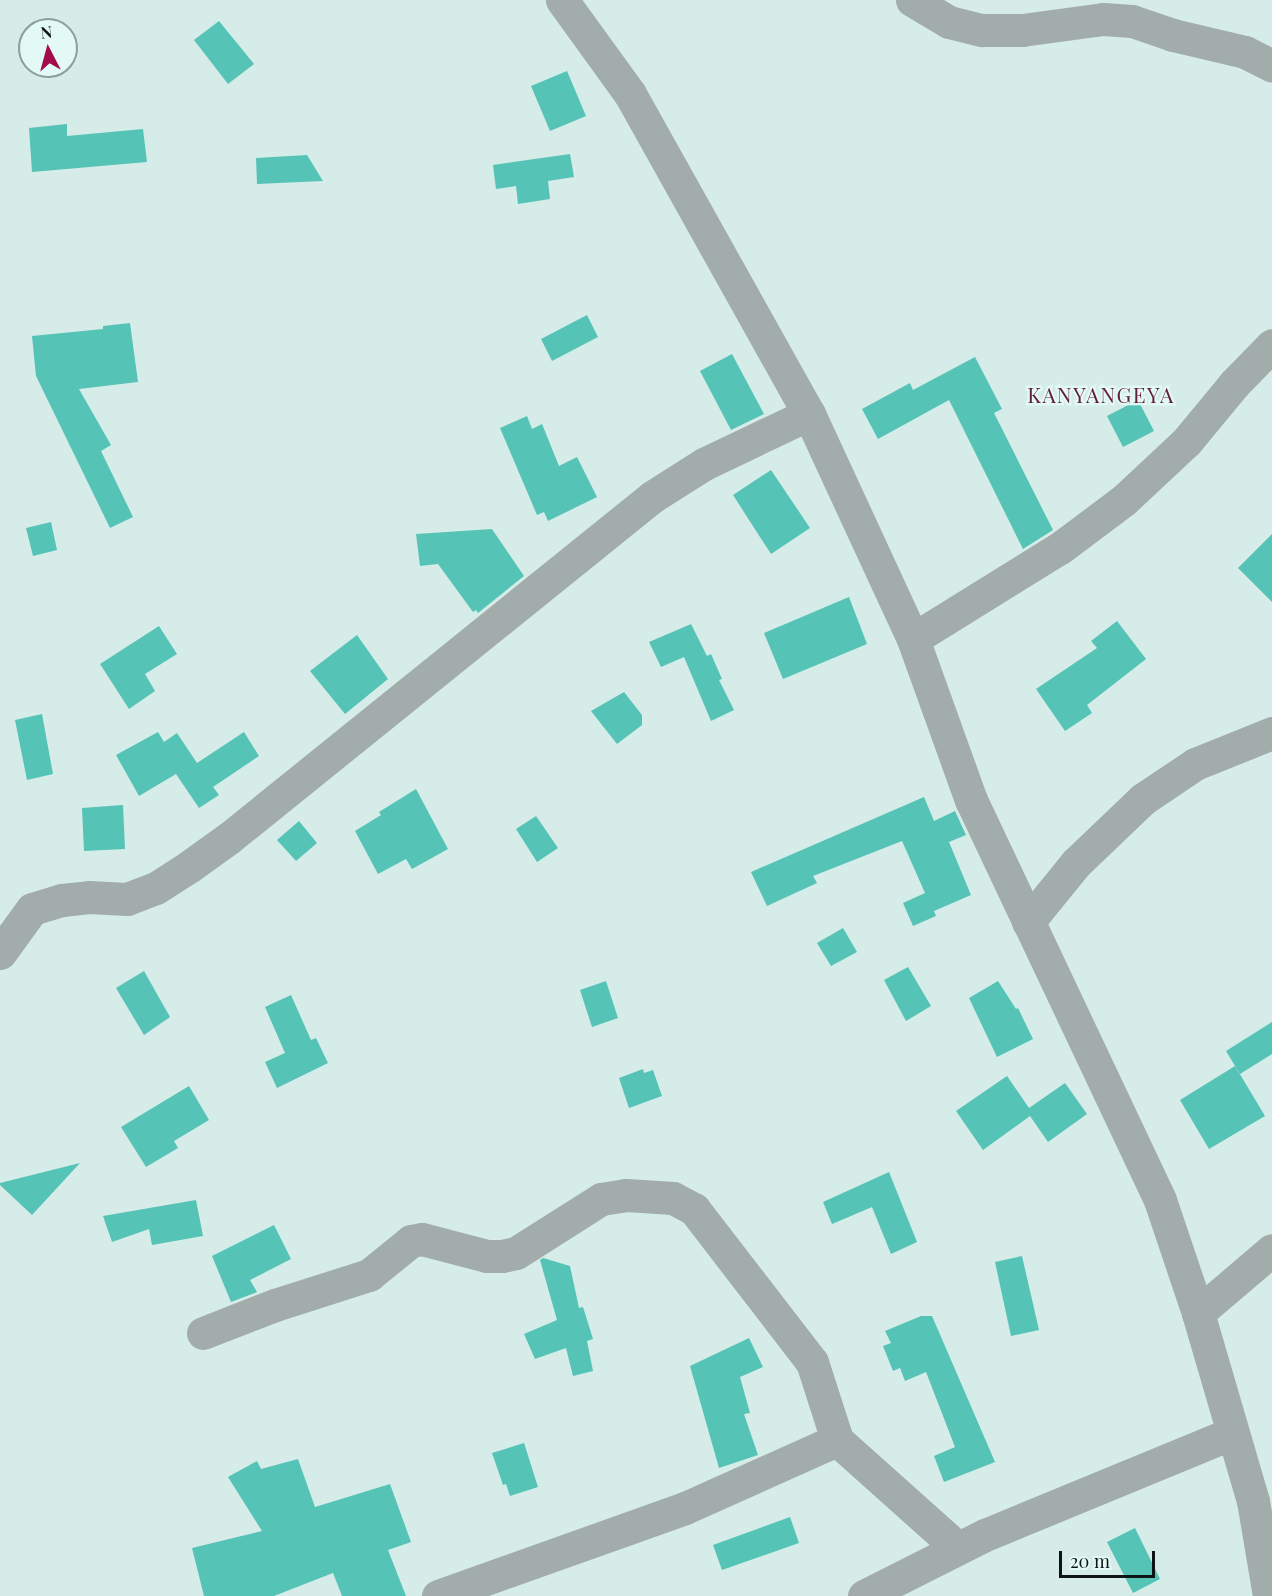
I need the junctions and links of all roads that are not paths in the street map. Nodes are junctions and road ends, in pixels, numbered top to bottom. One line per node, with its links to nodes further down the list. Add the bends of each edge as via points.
1 (562, 0): 5 (street, via 630,94)
2 (912, 0): 3 (street, via 949,22 982,30 1022,30 1103,19 1132,21 1245,52)
3 (1272, 66)
4 (1272, 345): 6 (street, via 1187,441 1124,500 1060,548)
5 (809, 414): 6 (street); 9 (street, via 704,464 652,497 190,866 156,888 127,898 62,900 32,909)
6 (912, 639): 8 (street, via 971,800)
7 (1272, 734): 8 (street, via 1194,765 1143,799 1076,863)
8 (1028, 922): 11 (street, via 1160,1200)
9 (0, 953)
10 (1272, 1250): 11 (street)
11 (1198, 1313): 13 (street)
12 (203, 1333): 14 (street, via 369,1275 411,1241 422,1239 487,1256 502,1256 516,1252 601,1199 626,1195 673,1198 694,1209 812,1362)
13 (1232, 1433): 15 (street); 16 (street)
14 (837, 1440): 16 (street); 17 (street, via 685,1508)
15 (1262, 1499): 19 (street)
16 (958, 1548): 18 (street)
17 (438, 1596)
18 (864, 1596)
19 (1269, 1596)

